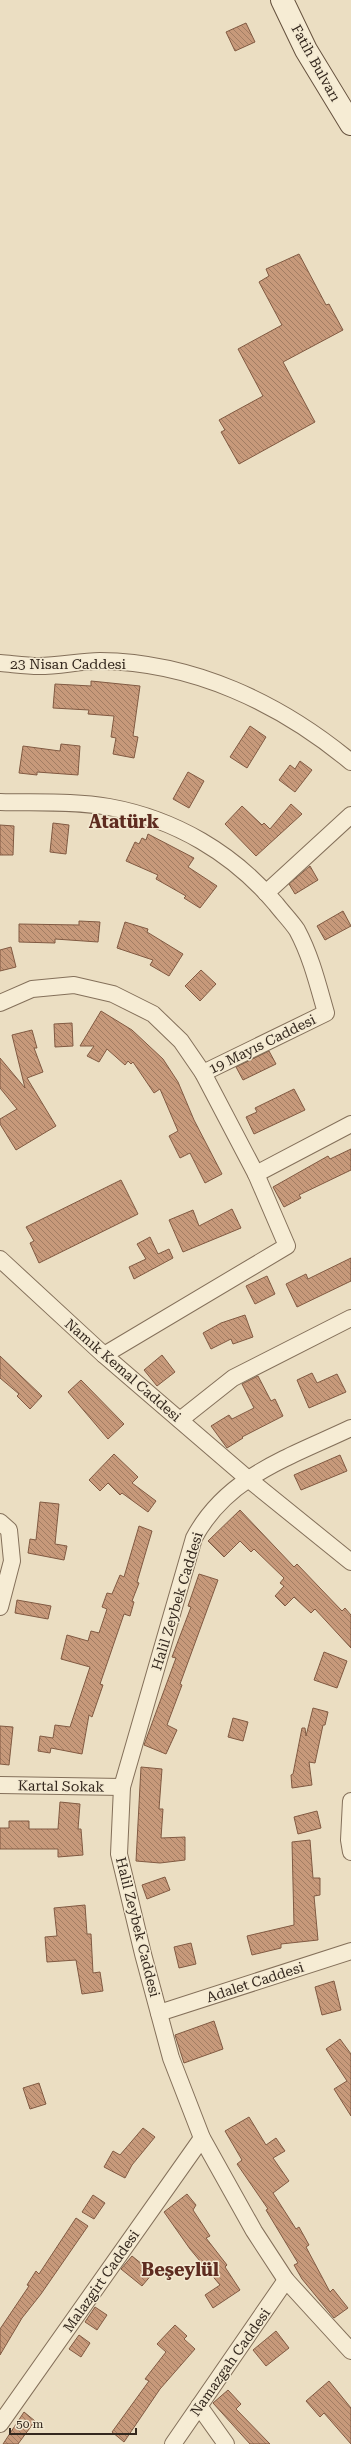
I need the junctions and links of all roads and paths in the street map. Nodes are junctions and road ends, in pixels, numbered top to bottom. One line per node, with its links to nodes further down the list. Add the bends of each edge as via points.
1 (282, 0): 2 (street, Fatih Bulvarı, via 306,50)
2 (351, 124)
3 (0, 663): 4 (street, 23 Nisan Caddesi, via 40,666 100,661 159,666 223,684 286,715)
4 (351, 762)
5 (0, 802): 7 (street, 19 Mayıs Caddesi, via 108,807 152,817 193,835 233,861)
6 (351, 815): 7 (street)
7 (266, 893): 9 (street, 19 Mayıs Caddesi, via 296,929 314,970 326,1013)
8 (0, 1003): 9 (street, via 32,989 74,985 113,994 153,1014 181,1041)
9 (203, 1074): 11 (street)
10 (351, 1124): 11 (street)
11 (256, 1174): 14 (street, via 286,1246)
12 (0, 1259): 14 (street, Namık Kemal Caddesi)
13 (351, 1318): 15 (street, via 233,1378)
14 (104, 1355): 15 (street, Namık Kemal Caddesi)
15 (180, 1420): 17 (street, Namık Kemal Caddesi)
16 (351, 1428): 17 (street, Halil Zeybek Caddesi)
17 (248, 1478): 19 (street, Namık Kemal Caddesi); 22 (street, Halil Zeybek Caddesi, via 216,1505 194,1538)
18 (0, 1522): 20 (street, via 9,1530 12,1561)
19 (351, 1562)
20 (0, 1607)
21 (0, 1784): 22 (street, Kartal Sokak)
22 (122, 1787): 26 (street, Halil Zeybek Caddesi, via 119,1854)
23 (351, 1801): 24 (street)
24 (351, 1852)
25 (351, 1951): 26 (street, Adalet Caddesi)
26 (159, 2013): 27 (street, Halil Zeybek Caddesi, via 171,2058)
27 (202, 2138): 28 (street, Halil Zeybek Caddesi, via 254,2231); 31 (street, Malazgirt Caddesi)
28 (286, 2280): 29 (street, Halil Zeybek Caddesi); 30 (street, Namazgah Caddesi)
29 (351, 2351)
30 (199, 2406): 32 (street, Namazgah Caddesi); 33 (street)
31 (0, 2424)
32 (173, 2444)
33 (226, 2444)

